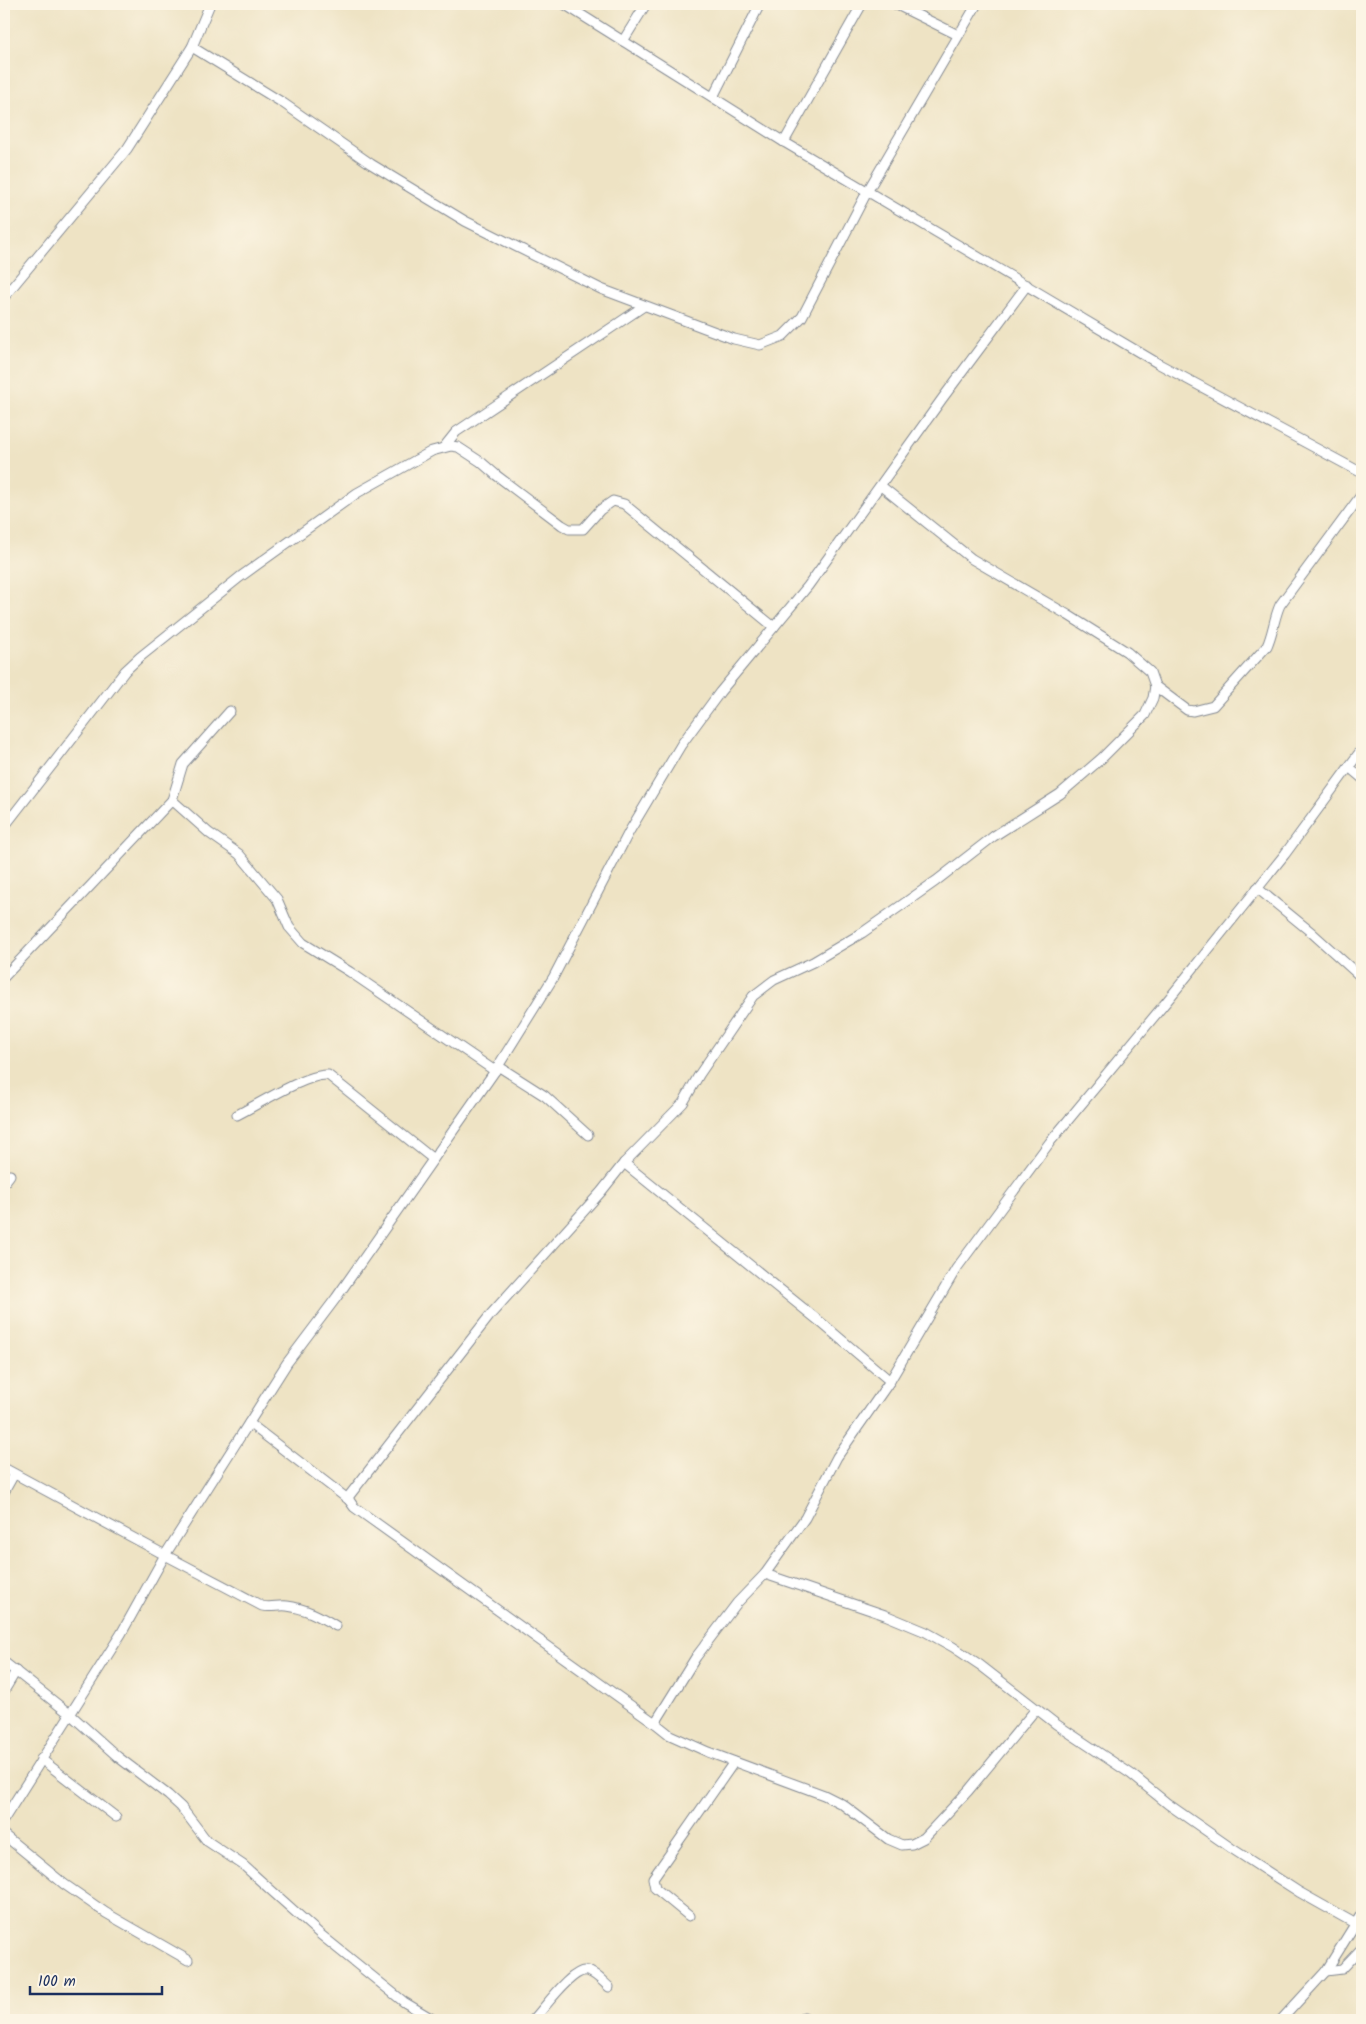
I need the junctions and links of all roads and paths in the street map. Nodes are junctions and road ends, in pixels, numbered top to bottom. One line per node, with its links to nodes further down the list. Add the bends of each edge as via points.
1 (210, 4): 10 (street)
2 (564, 4): 9 (street)
3 (646, 4): 9 (street)
4 (760, 4): 11 (street)
5 (862, 4): 12 (street)
6 (895, 4): 8 (street)
7 (977, 4): 8 (street)
8 (958, 35): 13 (street)
9 (623, 41): 11 (street)
10 (192, 47): 15 (street, via 127,148); 16 (street, via 465,221 601,289)
11 (713, 96): 12 (street)
12 (784, 142): 13 (street)
13 (867, 192): 14 (street); 16 (street, via 802,317 783,336 760,345 734,339)
14 (1027, 285): 18 (street, via 1160,364); 19 (street)
15 (4, 298)
16 (644, 306): 17 (street, via 456,432)
17 (444, 446): 21 (street, via 466,452 569,528 583,529 613,501 624,504); 28 (street, via 357,493 240,577 140,657 125,671)
18 (1362, 473)
19 (881, 486): 21 (street); 22 (street, via 972,559 1127,652 1150,672)
20 (1362, 494): 22 (street, via 1280,605 1267,646 1213,706 1187,710)
21 (774, 627): 32 (street, via 681,745 629,832 553,978)
22 (1155, 686): 36 (street, via 1145,715 1060,794 994,836 862,933 763,987 753,996 683,1103)
23 (230, 711): 27 (street, via 183,764)
24 (1362, 749): 25 (street)
25 (1349, 767): 26 (street); 29 (street)
26 (1362, 778)
27 (172, 800): 30 (street); 32 (street, via 239,854 277,900 289,927 303,943)
28 (4, 827)
29 (1257, 888): 31 (street); 37 (street, via 1044,1150 956,1269)
30 (4, 977)
31 (1362, 978)
32 (497, 1069): 34 (street, via 545,1096); 35 (street)
33 (237, 1116): 35 (street, via 315,1076 328,1075)
34 (588, 1135)
35 (433, 1160): 38 (street, via 299,1347)
36 (624, 1163): 37 (street); 42 (street, via 491,1314)
37 (890, 1381): 44 (street, via 837,1457 805,1518)
38 (249, 1423): 42 (street); 43 (street)
39 (4, 1468): 40 (street)
40 (14, 1474): 41 (street); 43 (street)
41 (4, 1492)
42 (349, 1500): 51 (street, via 354,1508)
43 (165, 1555): 45 (street, via 262,1606 301,1609); 50 (street)
44 (765, 1574): 49 (street, via 926,1632 980,1665); 51 (street, via 737,1603 696,1657)
45 (336, 1626)
46 (4, 1662): 47 (street)
47 (16, 1671): 48 (street); 50 (street)
48 (4, 1690)
49 (1036, 1709): 53 (street, via 968,1791 924,1838 912,1844 902,1845 888,1839 842,1804 824,1795); 59 (street, via 1232,1848)
50 (71, 1716): 52 (street); 64 (street, via 175,1801 207,1841 243,1865 321,1935 404,2002)
51 (655, 1723): 53 (street, via 670,1735)
52 (41, 1759): 54 (street); 55 (street)
53 (734, 1762): 58 (street, via 653,1878 654,1888)
54 (116, 1817)
55 (4, 1819)
56 (4, 1835): 61 (street, via 106,1913)
57 (1362, 1913): 59 (street)
58 (689, 1916)
59 (1356, 1924): 62 (street)
60 (1362, 1948): 62 (street, via 1342,1969)
61 (188, 1960)
62 (1326, 1971): 66 (street)
63 (609, 1988): 65 (street, via 594,1974 578,1972)
64 (434, 2020)
65 (533, 2020)
66 (1280, 2020)

